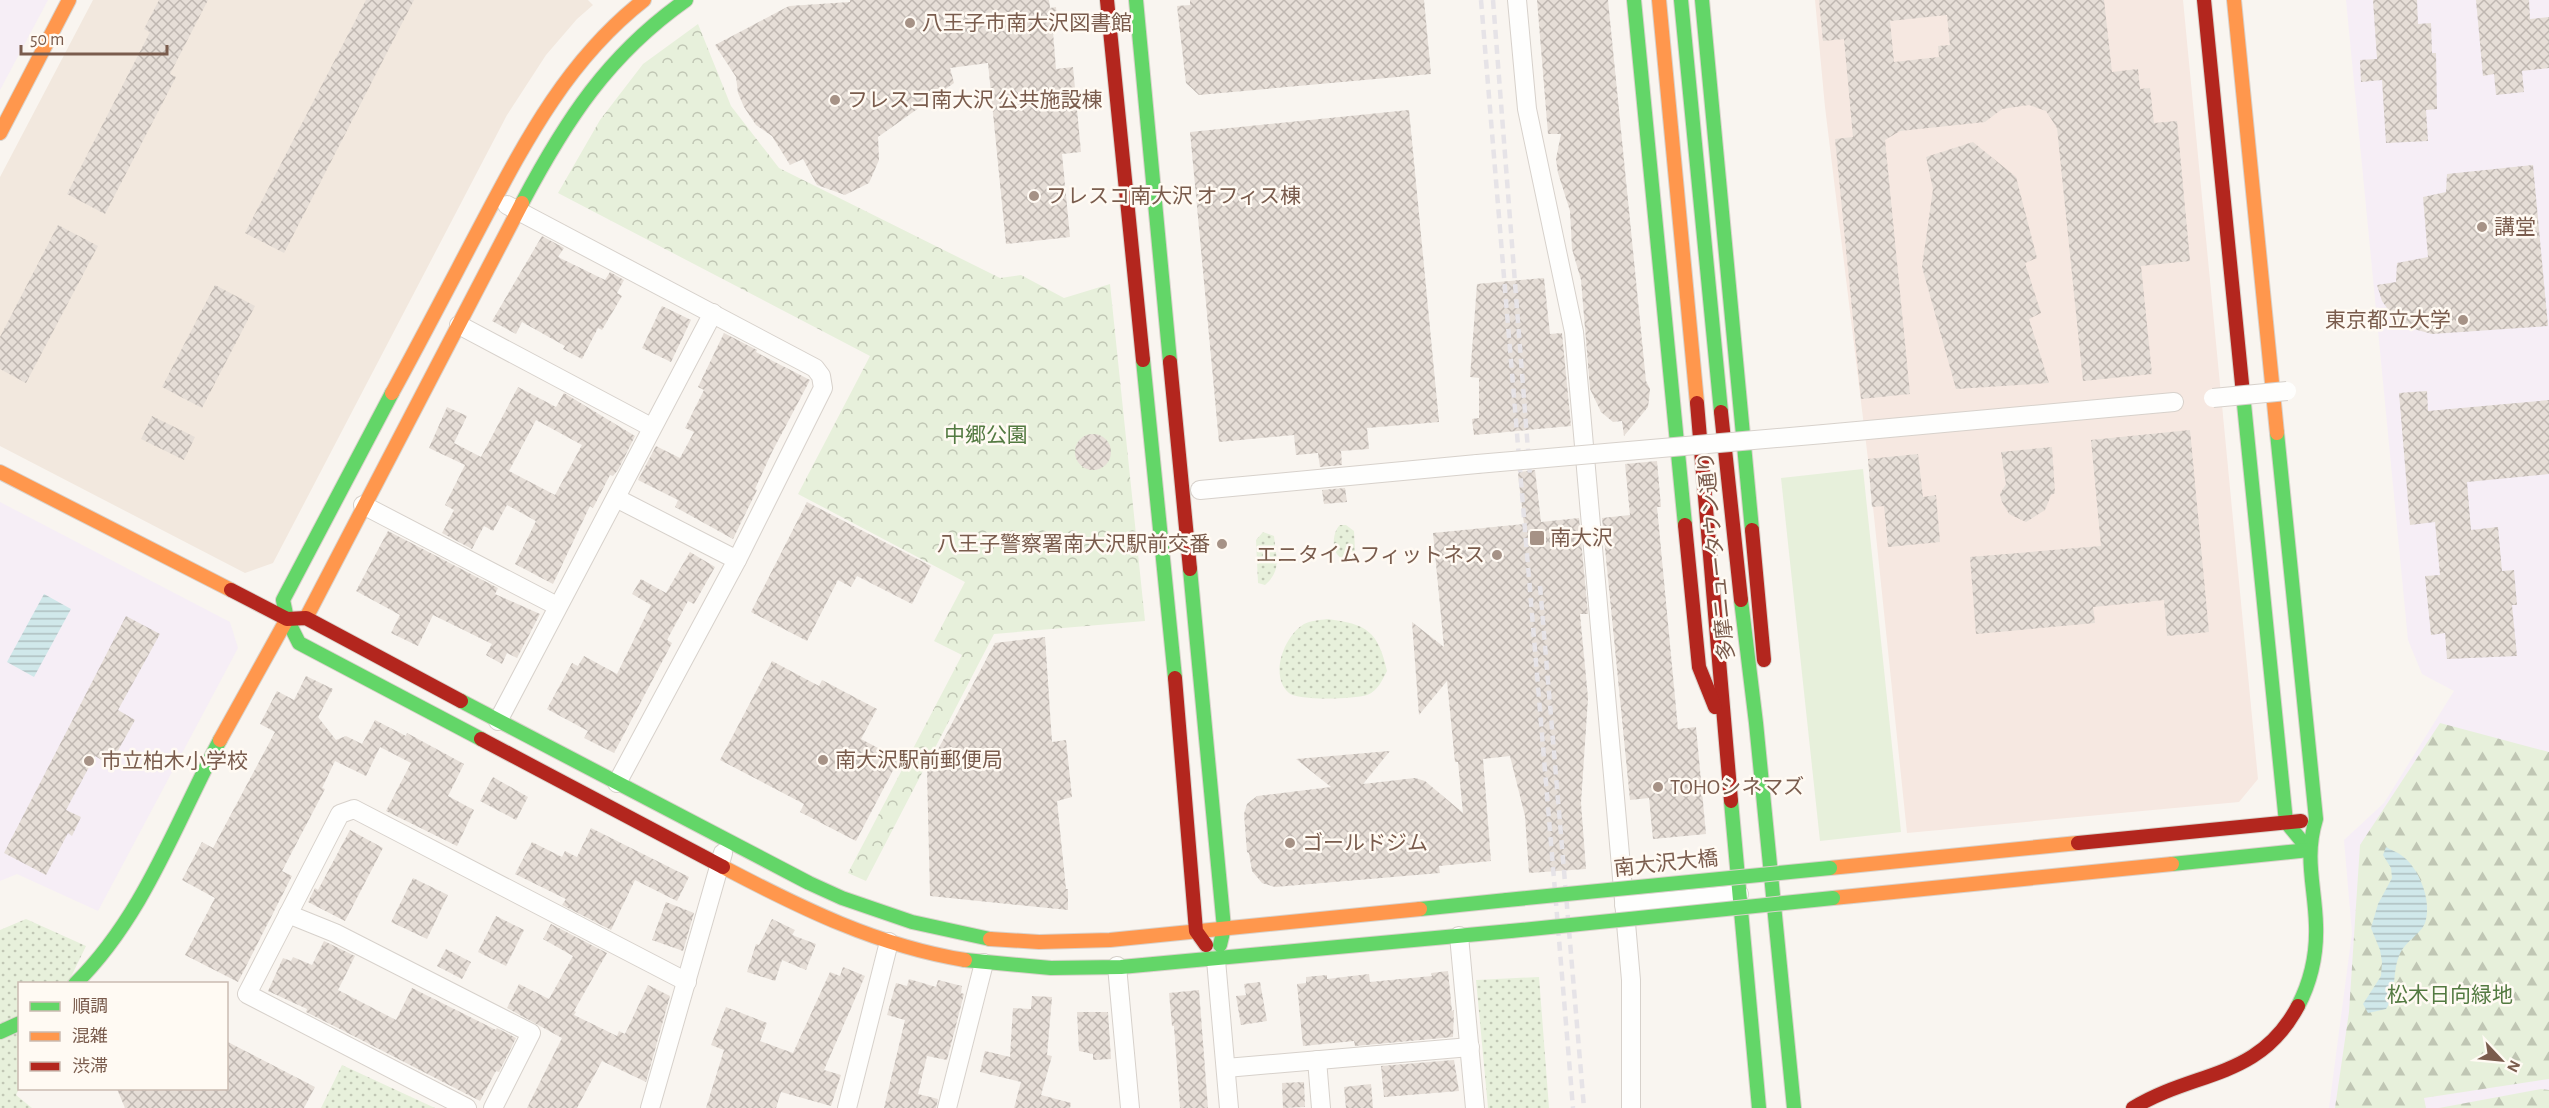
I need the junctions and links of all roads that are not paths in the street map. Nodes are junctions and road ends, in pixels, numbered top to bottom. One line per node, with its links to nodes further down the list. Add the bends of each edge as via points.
1 (69, 0): 13 (street)
2 (644, 0): 14 (street, via 600,39 554,93)
3 (686, 0): 15 (street, via 635,40 590,89 553,144)
4 (1107, 0): 43 (street, via 1182,748)
5 (1136, 0): 42 (street)
6 (1517, 0): 40 (street, via 1527,109 1574,332)
7 (1634, 0): 32 (street, via 1699,667)
8 (1659, 0): 32 (street, 多摩ニュータウン通り)
9 (1681, 0): 31 (street, 多摩ニュータウン通り, via 1730,506)
10 (1702, 0): 31 (street, via 1765,653)
11 (2204, 0): 35 (street)
12 (2234, 0): 34 (street)
13 (0, 133)
14 (495, 199): 15 (street); 29 (street, via 283,600)
15 (518, 211): 16 (street); 17 (street)
16 (713, 313): 21 (street); 26 (street, via 815,368 823,381 823,388)
17 (459, 326): 21 (street); 25 (street)
18 (2287, 391): 19 (street, bridge)
19 (2213, 398)
20 (2174, 402): 23 (street, bridge)
21 (651, 427): 24 (street)
22 (0, 472): 29 (street)
23 (1200, 490)
24 (616, 498): 26 (street); 27 (street)
25 (363, 505): 27 (street); 28 (street)
26 (736, 560): 33 (street)
27 (557, 606): 30 (street)
28 (306, 618): 29 (street); 30 (street, 南大沢大橋)
29 (287, 619): 38 (street, via 299,643); 49 (street, via 133,909 114,940)
30 (498, 721): 33 (street, 南大沢大橋)
31 (1756, 723): 67 (street, 多摩ニュータウン通り)
32 (1724, 726): 39 (street, 多摩ニュータウン通り)
33 (617, 783): 36 (street, 南大沢大橋)
34 (2316, 819): 35 (street, 南大沢大橋); 37 (street)
35 (2286, 822): 37 (street); 42 (street, 南大沢大橋, bridge)
36 (727, 840): 38 (street); 43 (street, 南大沢大橋, via 862,906 912,922 991,939 1073,943)
37 (2309, 850): 44 (street, bridge); 68 (street, via 2316,953 2296,1010 2276,1038 2255,1056 2233,1068 2174,1086)
38 (719, 865): 45 (street, via 822,917); 50 (street)
39 (1739, 894): 40 (street); 66 (street, 多摩ニュータウン通り)
40 (1624, 905): 65 (street, via 1632,980)
41 (288, 914): 50 (street, via 340,814 354,809); 56 (street, via 247,994); 57 (street, via 335,933 531,1033)
42 (1224, 928): 43 (street, 南大沢大橋); 46 (street)
43 (1196, 931): 46 (street)
44 (1460, 936): 46 (street); 53 (street)
45 (889, 942): 47 (street); 59 (street)
46 (1216, 960): 48 (street); 55 (street)
47 (984, 963): 48 (street, via 1035,968); 60 (street)
48 (1117, 966): 61 (street)
49 (77, 982)
50 (687, 982): 58 (street)
51 (18, 1024): 52 (street)
52 (0, 1032)
53 (1470, 1047): 54 (street); 64 (street)
54 (1317, 1060): 55 (street); 63 (street)
55 (1226, 1068): 62 (street)
56 (467, 1108)
57 (493, 1108)
58 (650, 1108)
59 (847, 1108)
60 (947, 1108)
61 (1130, 1108)
62 (1229, 1108)
63 (1321, 1108)
64 (1475, 1108)
65 (1631, 1108)
66 (1759, 1108)
67 (1794, 1108)
68 (2133, 1108)

